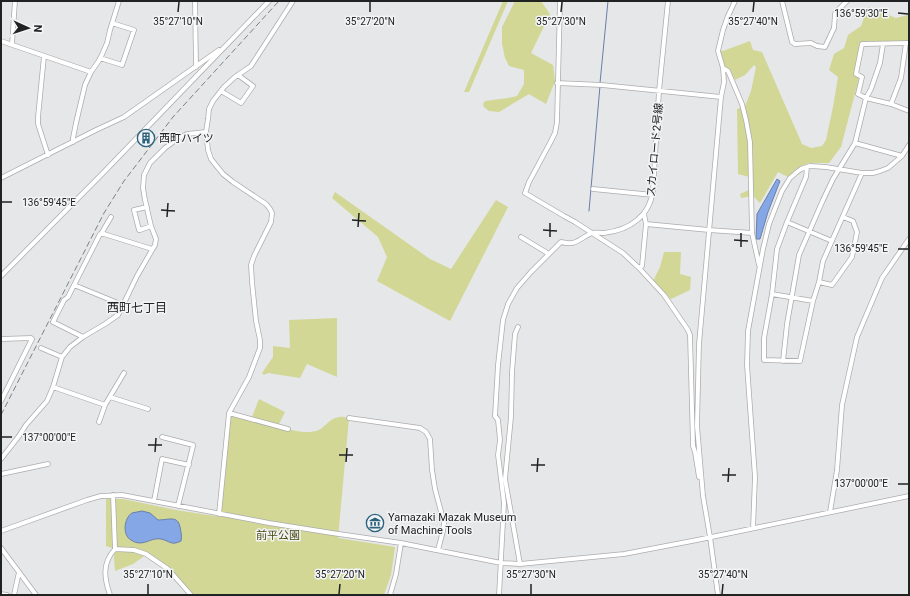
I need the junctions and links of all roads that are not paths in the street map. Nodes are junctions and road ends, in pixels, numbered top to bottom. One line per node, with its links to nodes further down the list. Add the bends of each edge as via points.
1 (15, 1): 14 (street)
2 (119, 1): 11 (street)
3 (195, 1): 19 (street)
4 (268, 1): 16 (street)
5 (293, 1): 22 (street, via 251,66)
6 (560, 1): 23 (street)
7 (668, 1): 25 (street, スカイロード2号線)
8 (735, 1): 20 (street, via 719,44 718,52)
9 (782, 1): 10 (street, via 792,42 825,47 834,28 835,14)
10 (847, 1)
11 (112, 23): 18 (street); 18 (street, via 134,30 122,64)
12 (1, 41): 14 (street)
13 (907, 43): 15 (street); 28 (street, via 901,78)
14 (12, 44): 17 (street)
15 (883, 44): 27 (street, via 880,63); 27 (street, via 862,44 856,74 862,77 858,94)
16 (226, 46): 19 (street); 61 (street)
17 (44, 56): 21 (street); 34 (street, via 38,124)
18 (100, 58): 21 (street)
19 (196, 67): 31 (street, via 124,118)
20 (723, 68): 26 (street); 52 (street, via 728,71 742,104 750,142)
21 (91, 72): 31 (street, via 85,85)
22 (238, 75): 24 (street); 24 (street, via 253,86 241,103)
23 (557, 82): 25 (street); 51 (street, via 555,133 525,193)
24 (221, 91): 30 (street, via 209,109)
25 (659, 91): 26 (street); 41 (street, スカイロード2号線)
26 (721, 97): 49 (street)
27 (866, 98): 28 (street); 32 (street)
28 (891, 104): 29 (street)
29 (909, 111)
30 (206, 132): 42 (street, via 187,134 176,139 150,163 143,184); 80 (street, via 208,150 217,167 233,182 266,204 272,213 271,222 252,265 260,348 249,377)
31 (73, 142): 34 (street)
32 (855, 143): 35 (street); 37 (street)
33 (909, 145): 35 (street)
34 (48, 155): 39 (street)
35 (902, 156): 38 (street, via 888,168)
36 (807, 167): 37 (street); 46 (street, via 806,177); 59 (street, via 790,178 782,191 769,224)
37 (839, 169): 38 (street); 50 (street)
38 (862, 173): 45 (street)
39 (1, 178)
40 (593, 189): 41 (street)
41 (653, 195): 43 (street, スカイロード2号線)
42 (147, 207): 48 (street); 48 (street, via 134,210 139,230)
43 (644, 214): 47 (street); 51 (street, スカイロード2号線, via 632,224 618,230)
44 (111, 217): 53 (street)
45 (843, 217): 56 (street); 62 (street, via 853,221 857,232 852,257 832,285)
46 (787, 222): 50 (street); 64 (street, via 777,249)
47 (646, 224): 49 (street); 60 (street, via 642,266)
48 (151, 226): 57 (street, via 156,239)
49 (709, 230): 52 (street); 89 (street, via 698,351 697,426)
50 (810, 231): 56 (street); 65 (street, via 799,255)
51 (591, 233): 58 (street, スカイロード2号線, via 569,244 561,242); 60 (street, via 623,253)
52 (752, 233): 59 (street)
53 (101, 234): 57 (street); 63 (street)
54 (521, 237): 58 (street)
55 (909, 239): 94 (street, via 882,278 858,337 842,405 837,470)
56 (832, 242): 62 (street, via 823,261)
57 (152, 249): 67 (street)
58 (549, 254): 103 (street, via 518,288 508,304 503,320 495,416 498,420 498,455 504,505)
59 (759, 267): 96 (street, via 748,331 746,365 755,477)
60 (639, 268): 89 (street, via 664,295 690,335 693,446)
61 (1, 276)
62 (819, 282): 66 (street)
63 (74, 285): 67 (street); 69 (street, via 53,322)
64 (772, 294): 65 (street); 73 (street, via 764,338 764,360)
65 (791, 297): 66 (street); 73 (street)
66 (813, 301): 73 (street, via 800,362)
67 (124, 305): 69 (street, via 118,315)
68 (518, 327): 104 (street, via 515,334 505,479)
69 (83, 337): 72 (street)
70 (1, 339): 77 (street, via 32,339)
71 (41, 348): 72 (street)
72 (62, 357): 75 (street)
73 (783, 361)
74 (124, 373): 76 (street)
75 (53, 387): 78 (street); 85 (street, via 46,401)
76 (110, 397): 78 (street); 79 (street)
77 (1, 401)
78 (105, 404): 82 (street)
79 (148, 409)
80 (229, 413): 83 (street); 95 (street)
81 (349, 418): 102 (street, via 420,428 426,432 430,438 435,489 444,523)
82 (99, 422)
83 (288, 429)
84 (162, 437): 87 (street, via 193,445)
85 (1, 459)
86 (48, 464): 88 (street)
87 (189, 465): 92 (street, via 162,459); 93 (street)
88 (1, 474)
89 (703, 490): 98 (street)
90 (113, 495): 92 (street); 97 (street, via 87,500); 101 (street)
91 (909, 496): 94 (street)
92 (154, 501): 93 (street)
93 (178, 506): 95 (street)
94 (830, 512): 96 (street)
95 (219, 514): 99 (street, via 309,530)
96 (753, 528): 98 (street)
97 (1, 531)
98 (710, 537): 104 (street, via 624,554); 114 (street)
99 (401, 542): 102 (street); 112 (street)
100 (1, 548): 105 (street)
101 (115, 549): 110 (street, via 107,561 105,570); 111 (street, via 134,550 146,554 168,569)
102 (438, 550): 103 (street)
103 (501, 563): 104 (street); 113 (street)
104 (520, 564)
105 (19, 572): 108 (street); 109 (street)
106 (1, 594): 107 (street)
107 (7, 595)
108 (14, 595)
109 (36, 595)
110 (110, 595)
111 (191, 595)
112 (390, 595)
113 (499, 595)
114 (718, 595)

